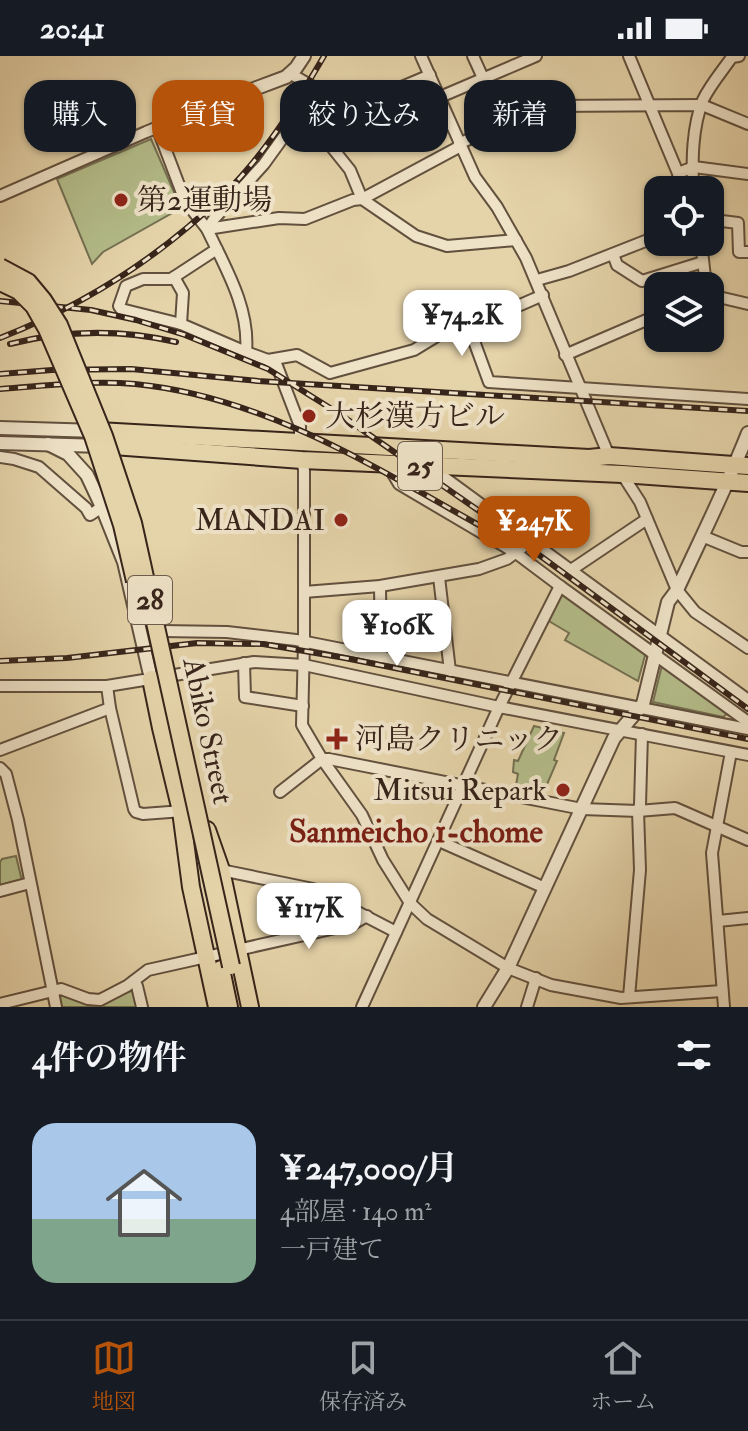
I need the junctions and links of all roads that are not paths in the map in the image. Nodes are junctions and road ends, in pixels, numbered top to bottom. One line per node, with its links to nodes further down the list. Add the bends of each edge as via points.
1 (421, 56): 9 (street)
2 (473, 56): 10 (street)
3 (629, 56): 16 (street)
4 (732, 56): 5 (street); 17 (street)
5 (739, 56)
6 (302, 57): 8 (street)
7 (529, 57): 10 (street)
8 (291, 74): 11 (street); 14 (street)
9 (430, 75): 12 (street); 13 (street)
10 (483, 78): 15 (street)
11 (301, 80)
12 (418, 80)
13 (432, 80)
14 (264, 86)
15 (448, 93)
16 (649, 105): 17 (street); 22 (street, via 550,106); 26 (street)
17 (702, 105): 19 (street); 25 (street)
18 (448, 115): 22 (street)
19 (748, 124)
20 (152, 129): 30 (street)
21 (280, 142): 33 (street)
22 (460, 143): 31 (street); 34 (street, via 475,177)
23 (166, 152): 33 (street, via 182,193)
24 (336, 152): 31 (street)
25 (692, 167): 26 (street); 27 (street); 29 (street)
26 (678, 173): 28 (street)
27 (748, 174)
28 (679, 176)
29 (692, 176)
30 (0, 196)
31 (362, 199): 33 (street, via 305,219); 34 (street, via 416,236 447,246)
32 (724, 221): 37 (street, via 738,223 739,252)
33 (207, 229): 36 (street)
34 (516, 240): 44 (street)
35 (644, 242): 38 (street)
36 (217, 249): 43 (street); 52 (street, via 241,303)
37 (748, 252)
38 (613, 254): 40 (street, via 617,265 642,281); 44 (street)
39 (702, 256): 40 (street)
40 (703, 262): 42 (street)
41 (0, 267): 135 (main road, Abiko Street / 28, bridge, via 28,282 59,325 117,471 133,523)
42 (704, 272)
43 (174, 277): 51 (street, via 183,293); 51 (street, via 126,286 119,306)
44 (537, 280): 46 (street)
45 (0, 282): 135 (main road, Abiko Street / 28, bridge, via 34,306 93,436 122,525)
46 (543, 295): 50 (street); 53 (street)
47 (724, 298): 48 (street)
48 (748, 304)
49 (644, 321): 53 (street)
50 (467, 322): 54 (street, via 414,350 330,373 297,355); 55 (street, via 489,382)
51 (181, 324): 52 (street)
52 (246, 352): 54 (street)
53 (565, 355): 55 (street)
54 (268, 360): 61 (street, via 277,366 294,406)
55 (582, 389): 56 (street); 65 (street)
56 (748, 399)
57 (0, 428): 58 (street)
58 (98, 431): 59 (main road, 25); 64 (street)
59 (130, 433): 61 (main road, 25); 64 (street)
60 (748, 433): 70 (street)
61 (300, 442): 65 (main road, 25)
62 (0, 443): 63 (street)
63 (48, 444): 64 (street); 74 (street, via 68,454 87,475)
64 (113, 446): 67 (main road, 25); 80 (street, via 110,475); 87 (street)
65 (609, 456): 70 (main road, 25)
66 (0, 457): 74 (street, via 39,467 90,515)
67 (302, 460): 68 (main road, 25); 86 (street)
68 (387, 464): 69 (main road, 25); 79 (street, via 399,484)
69 (429, 466): 71 (main road, 25); 77 (street)
70 (742, 466): 72 (street)
71 (622, 474): 72 (main road, 25); 75 (street)
72 (728, 481): 73 (main road, 25); 76 (street)
73 (748, 483)
74 (102, 507): 80 (street)
75 (647, 519): 81 (street); 85 (street)
76 (702, 536): 78 (street); 85 (street)
77 (531, 541): 79 (street); 81 (street)
78 (748, 552)
79 (516, 553): 82 (street, via 479,569); 84 (street)
80 (124, 562): 97 (street)
81 (571, 570): 88 (street)
82 (439, 577): 83 (street); 95 (street)
83 (380, 586): 86 (street); 92 (street)
84 (560, 586): 91 (street); 98 (street)
85 (677, 590): 88 (street); 90 (street, via 695,612)
86 (304, 592): 89 (street)
87 (161, 631): 89 (street, via 227,632); 96 (street)
88 (659, 635): 91 (street); 101 (street)
89 (304, 643): 92 (street); 94 (street)
90 (748, 648)
91 (655, 654): 105 (street); 106 (street)
92 (381, 658): 95 (street)
93 (244, 663): 94 (street); 96 (street); 102 (street, via 245,697)
94 (304, 665): 102 (street); 103 (street)
95 (450, 671): 98 (street)
96 (172, 676): 97 (street); 120 (main road)
97 (151, 679): 100 (street); 118 (main road)
98 (511, 683): 103 (street); 105 (street)
99 (0, 686): 100 (street)
100 (107, 686): 104 (street)
101 (748, 700)
102 (303, 706): 113 (street, via 302,725)
103 (499, 707): 108 (street); 115 (street)
104 (110, 708): 110 (street); 118 (street, via 136,812)
105 (641, 709): 107 (street); 108 (street)
106 (748, 722)
107 (748, 729)
108 (620, 730): 109 (street); 117 (street)
109 (642, 734): 111 (street); 119 (street)
110 (0, 750)
111 (731, 752): 112 (street); 121 (street)
112 (748, 755)
113 (322, 759): 115 (street); 116 (street); 128 (street, via 362,815)
114 (0, 768): 125 (street, via 6,774)
115 (462, 786): 117 (street); 123 (street)
116 (280, 792)
117 (582, 809): 119 (street); 126 (street)
118 (181, 811): 120 (street); 134 (main road)
119 (638, 811): 121 (street, via 675,808); 141 (street, via 640,870)
120 (203, 816): 124 (main road)
121 (717, 827): 122 (street); 131 (street, via 712,853)
122 (748, 840)
123 (439, 841): 126 (street); 128 (street)
124 (221, 870): 129 (street, via 313,889); 133 (main road)
125 (30, 883): 127 (street); 139 (street)
126 (545, 888): 136 (street)
127 (0, 891)
128 (410, 903): 132 (street); 136 (street)
129 (367, 916): 132 (street); 133 (street, via 353,924)
130 (748, 918): 131 (street)
131 (718, 921): 140 (street)
132 (396, 932): 149 (street)
133 (238, 949): 134 (street); 148 (main road)
134 (206, 957): 138 (street, via 148,970); 145 (main road)
135 (226, 968): 146 (main road, Abiko Street / 28); 147 (main road, Abiko Street / 28)
136 (508, 968): 137 (street); 150 (street)
137 (536, 978): 141 (street); 151 (street)
138 (134, 981): 139 (street, via 100,1000); 144 (street)
139 (52, 991): 142 (street); 143 (street)
140 (722, 991): 141 (street); 152 (street)
141 (629, 997)
142 (0, 1004)
143 (56, 1007)
144 (142, 1007)
145 (217, 1007)
146 (229, 1007)
147 (240, 1007)
148 (250, 1007)
149 (362, 1007)
150 (484, 1007)
151 (527, 1007)
152 (724, 1007)

